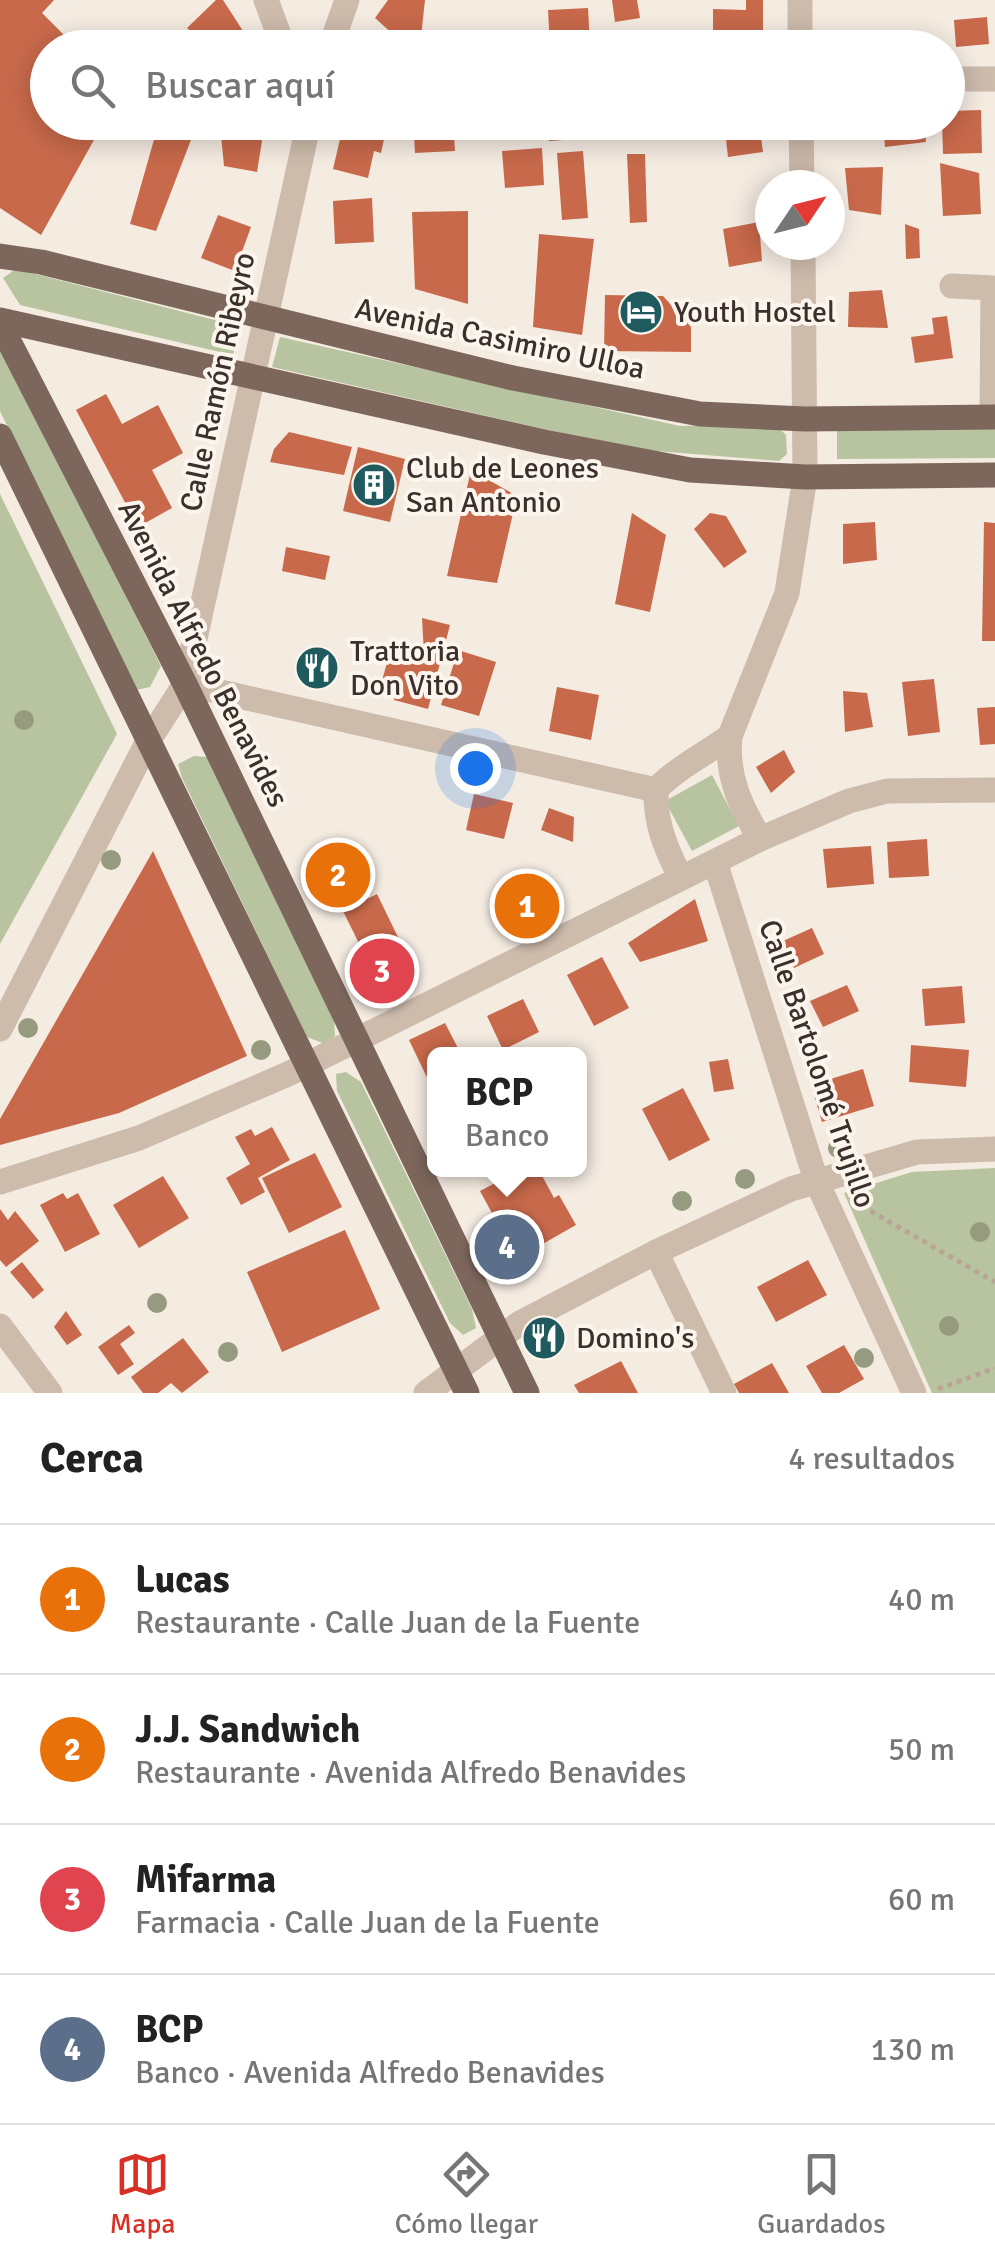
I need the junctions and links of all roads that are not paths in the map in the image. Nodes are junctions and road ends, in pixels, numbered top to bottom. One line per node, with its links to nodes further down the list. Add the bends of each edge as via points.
1 (266, 0): 4 (street)
2 (347, 0): 5 (street)
3 (800, 0): 6 (street)
4 (277, 30)
5 (336, 30)
6 (800, 30)
7 (965, 79): 8 (street)
8 (995, 79)
9 (304, 140): 16 (street, Calle Ramón Ribeyro)
10 (801, 140): 11 (street)
11 (802, 170)
12 (0, 256): 16 (main road, Avenida Casimiro Ulloa)
13 (803, 260): 20 (street)
14 (952, 286): 15 (street)
15 (994, 288): 19 (street)
16 (265, 320): 18 (street, Calle Ramón Ribeyro); 20 (main road, Avenida Casimiro Ulloa, via 700,414)
17 (0, 322): 18 (main road); 24 (main road, Avenida Alfredo Benavides)
18 (252, 376): 23 (main road, via 690,470); 24 (street, Calle Ramón Ribeyro)
19 (993, 417): 20 (main road, Avenida Casimiro Ulloa)
20 (806, 420): 23 (street)
21 (0, 436): 26 (main road)
22 (995, 475): 23 (main road)
23 (805, 477): 25 (street, via 787,593)
24 (185, 684): 26 (street, Calle Ramón Ribeyro); 27 (street); 33 (main road, Avenida Alfredo Benavides)
25 (730, 736): 27 (street); 29 (street, via 731,777)
26 (147, 743): 32 (street, Calle Ramón Ribeyro); 34 (main road)
27 (656, 790): 31 (street, via 661,838)
28 (995, 790): 29 (street, via 886,792)
29 (760, 839): 30 (street)
30 (715, 862): 31 (street); 36 (street, Calle Bartolomé Trujillo)
31 (681, 878): 33 (street)
32 (0, 1029)
33 (356, 1040): 34 (street); 40 (main road, Avenida Alfredo Benavides)
34 (308, 1064): 37 (street, via 139,1138); 41 (main road)
35 (995, 1150): 36 (street, via 917,1152)
36 (816, 1180): 38 (street); 46 (street, Calle Bartolomé Trujillo)
37 (0, 1182)
38 (656, 1252): 40 (street); 45 (street)
39 (0, 1326): 42 (street)
40 (501, 1338): 41 (street); 44 (main road, Avenida Alfredo Benavides)
41 (462, 1382): 43 (street)
42 (50, 1393)
43 (426, 1393)
44 (527, 1393)
45 (724, 1393)
46 (914, 1393)

